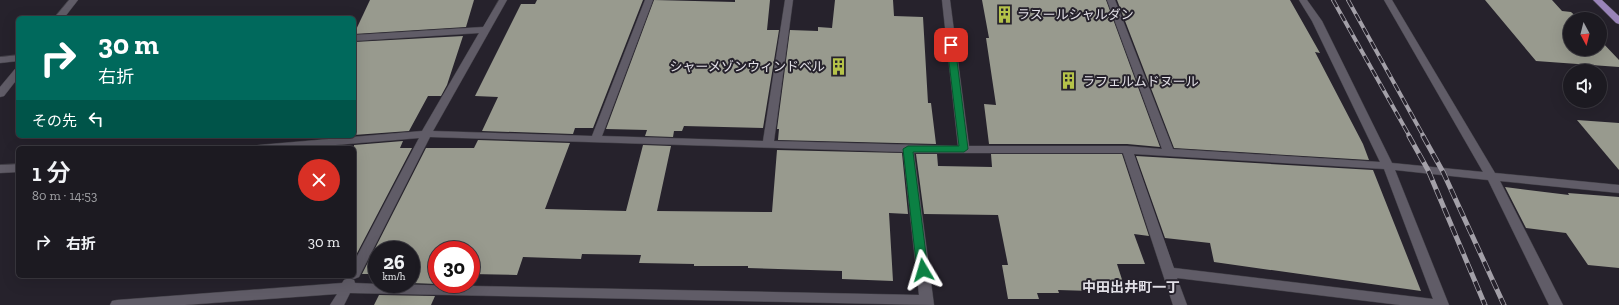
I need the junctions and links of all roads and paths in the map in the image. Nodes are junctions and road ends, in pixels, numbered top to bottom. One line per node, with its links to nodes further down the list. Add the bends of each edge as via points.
1 (74, 0): 10 (street)
2 (503, 0): 12 (street)
3 (649, 0): 19 (street)
4 (789, 0): 20 (street)
5 (946, 0): 23 (street)
6 (1111, 0): 25 (street)
7 (1303, 0): 26 (street, via 1317,21)
8 (1388, 0): 29 (street)
9 (1597, 0): 11 (main road)
10 (61, 16)
11 (1619, 22)
12 (484, 30): 13 (street); 18 (street)
13 (356, 38)
14 (16, 58): 15 (street)
15 (0, 60)
16 (16, 74): 17 (street)
17 (0, 94)
18 (426, 134): 19 (street); 21 (street); 31 (street)
19 (596, 139): 20 (street)
20 (768, 145): 22 (street)
21 (283, 146)
22 (908, 149): 23 (street); 34 (street)
23 (964, 149): 24 (street)
24 (1127, 150): 25 (street); 32 (street)
25 (1169, 152): 26 (street)
26 (1388, 166): 29 (street); 38 (street)
27 (16, 168): 28 (street)
28 (0, 169)
29 (1492, 177): 30 (street); 39 (street)
30 (1619, 189)
31 (356, 269)
32 (1169, 272): 37 (street); 38 (street)
33 (351, 279): 34 (street); 35 (street); 36 (street)
34 (927, 303)
35 (117, 305)
36 (337, 305)
37 (1180, 305)
38 (1442, 305)
39 (1556, 305)

